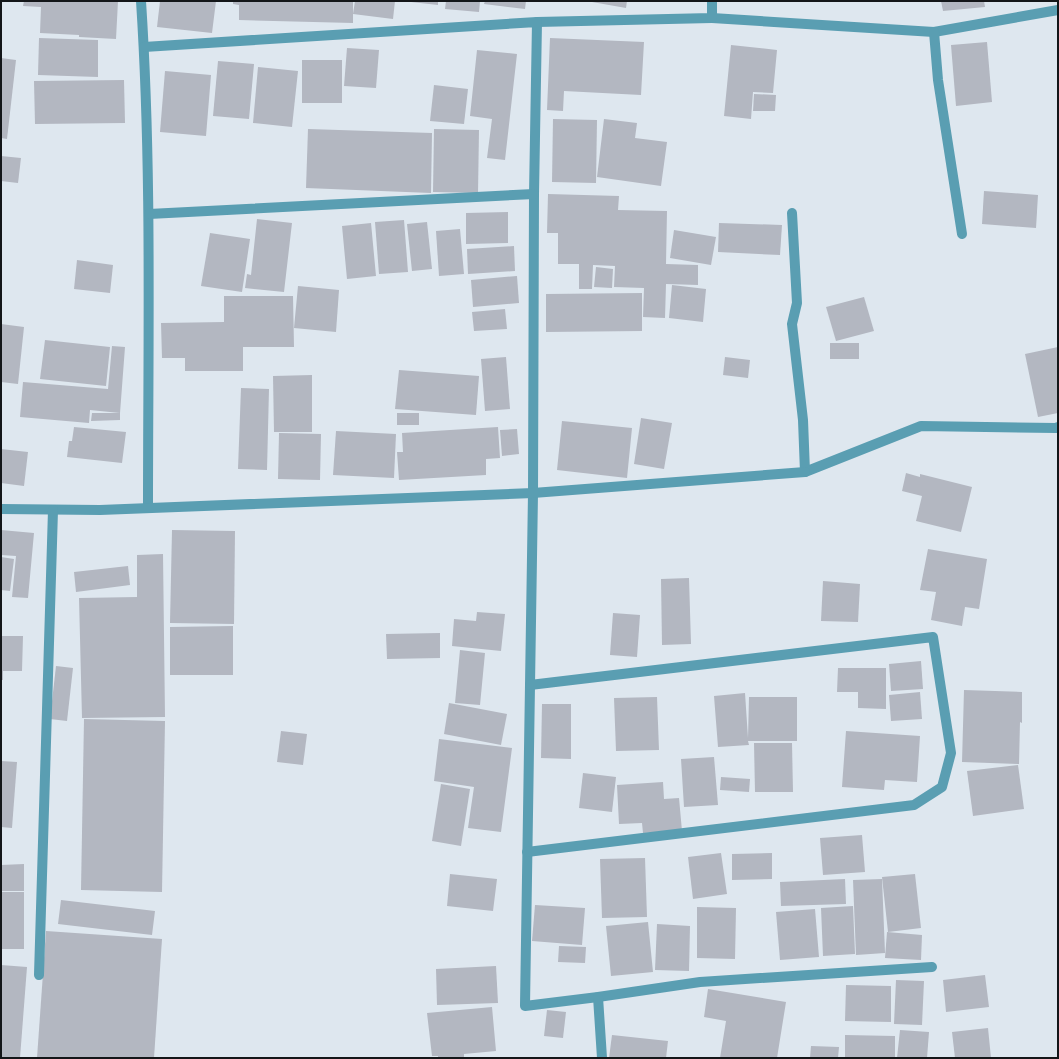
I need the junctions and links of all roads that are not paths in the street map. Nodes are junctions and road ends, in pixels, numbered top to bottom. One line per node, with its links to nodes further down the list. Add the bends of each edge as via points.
1 (141, 1): 7 (street)
2 (712, 1): 4 (street)
3 (1058, 10): 6 (street)
4 (712, 18): 5 (street); 6 (street)
5 (537, 22): 7 (street); 8 (street)
6 (934, 32): 11 (street, via 938,80)
7 (144, 47): 10 (street)
8 (534, 194): 10 (street); 14 (street)
9 (792, 212): 13 (street, via 796,304 792,324)
10 (149, 214): 15 (street)
11 (962, 234)
12 (1058, 427): 13 (street, via 921,426)
13 (806, 472): 14 (street)
14 (533, 493): 15 (street); 18 (street)
15 (148, 508): 17 (street)
16 (1, 509): 17 (street)
17 (53, 510): 21 (street)
18 (530, 685): 19 (street); 19 (street, via 933,637 951,753 942,787 914,804)
19 (527, 852): 22 (street, via 525,1006)
20 (932, 967): 22 (street, via 700,982)
21 (39, 976)
22 (598, 998): 23 (street)
23 (602, 1058)

